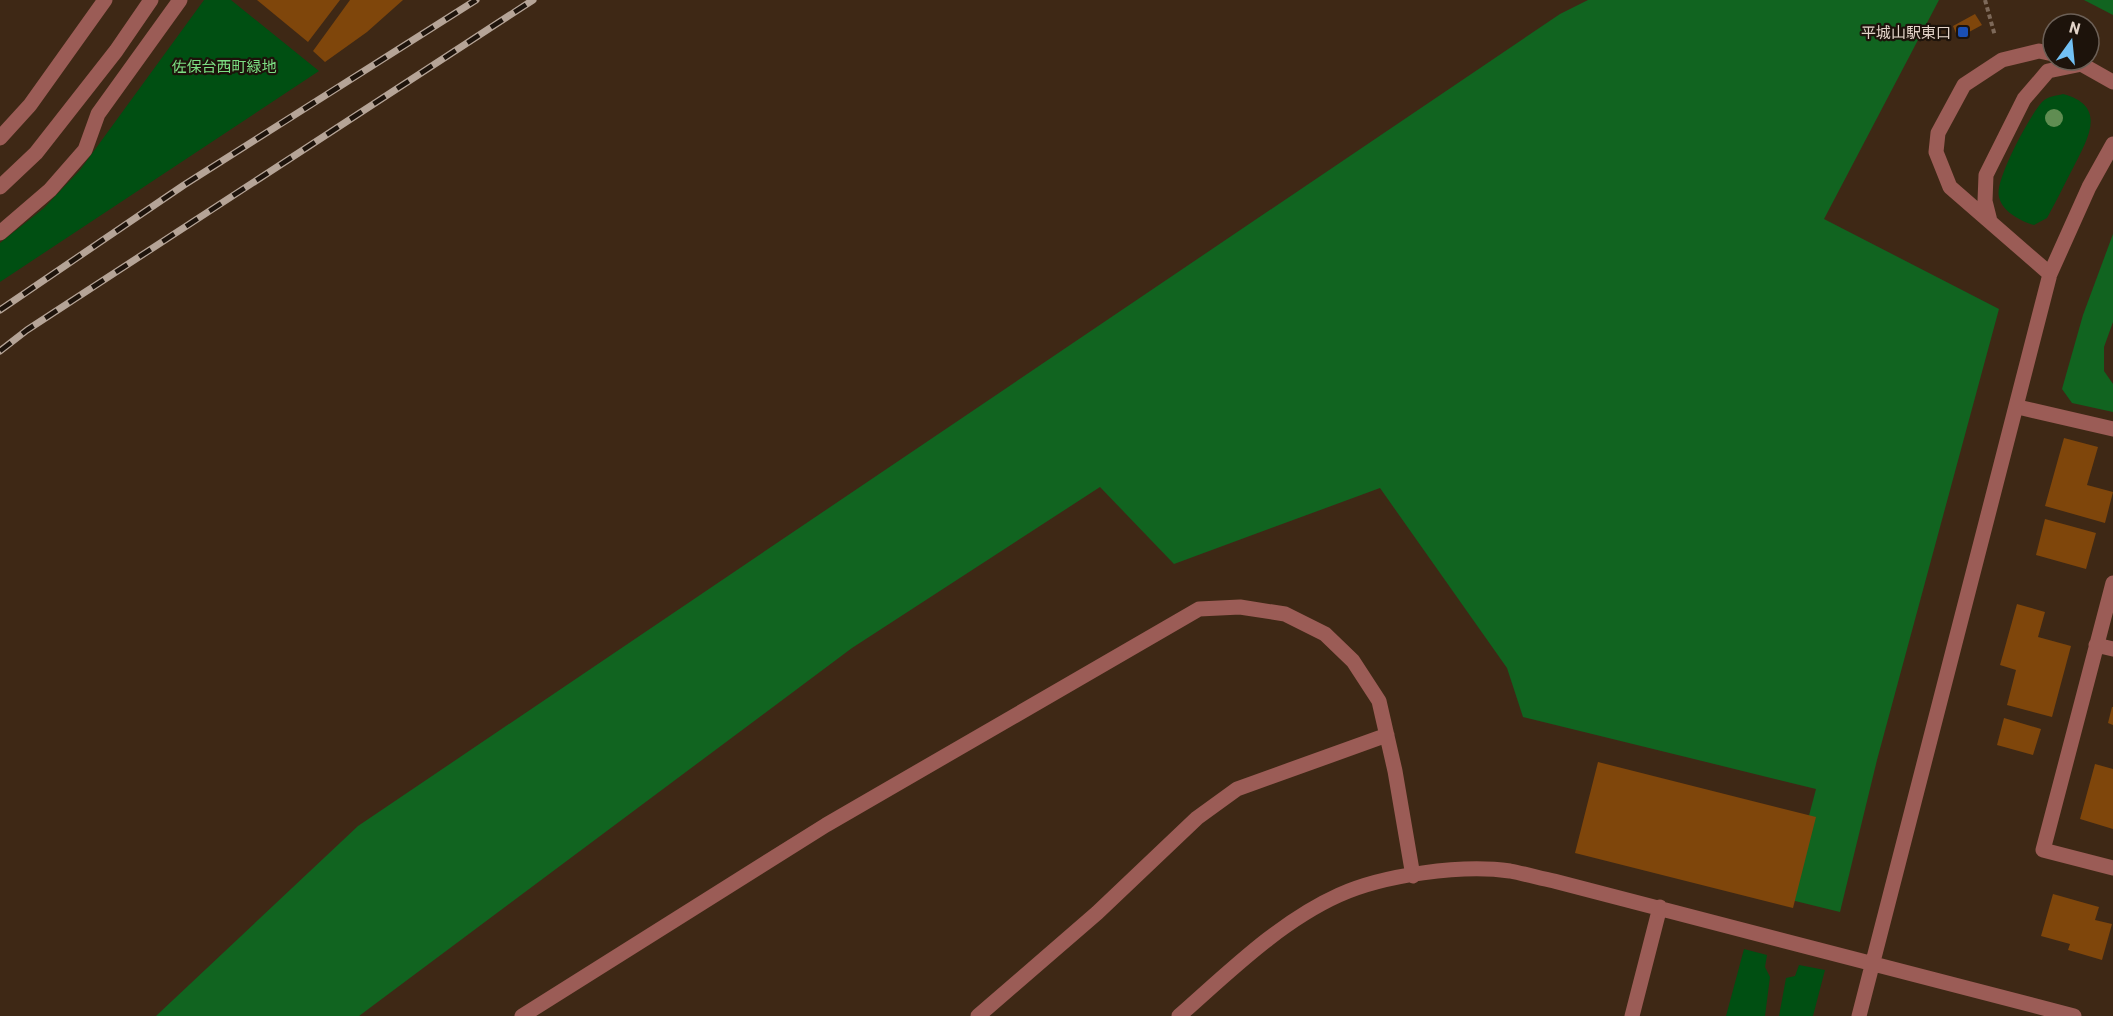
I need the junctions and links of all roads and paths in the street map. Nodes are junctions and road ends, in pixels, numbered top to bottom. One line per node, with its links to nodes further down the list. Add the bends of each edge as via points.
1 (105, 0): 10 (street, via 30,105)
2 (151, 0): 12 (street, via 36,153)
3 (180, 0): 14 (street, via 98,114 85,150 50,190)
4 (1985, 0): 6 (path)
5 (2041, 51): 6 (street)
6 (2002, 60): 13 (street, via 1964,85 1938,133 1936,152 1950,187)
7 (2047, 72): 13 (street, via 2024,99 1986,175 1985,201)
8 (2096, 72): 9 (street)
9 (2113, 82)
10 (0, 138)
11 (2113, 144): 15 (street, via 2088,187)
12 (0, 187)
13 (1990, 221): 15 (street)
14 (0, 233)
15 (2050, 274): 16 (street)
16 (2018, 407): 17 (street); 25 (street)
17 (2113, 429)
18 (2113, 583): 19 (street)
19 (2096, 645): 20 (street); 22 (street, via 2043,850)
20 (2113, 649)
21 (1387, 735): 23 (street); 26 (street, via 1379,701 1353,662 1325,634 1285,614 1240,607 1199,609 826,825); 27 (street, via 1238,789 1197,818 1097,913)
22 (2113, 868)
23 (1413, 876): 24 (street, via 1466,870 1508,871); 28 (street, via 1339,895 1304,915)
24 (1660, 907): 25 (street); 29 (street)
25 (1873, 963): 30 (street); 31 (street)
26 (522, 1016)
27 (978, 1016)
28 (1179, 1016)
29 (1632, 1016)
30 (1859, 1016)
31 (2074, 1016)

